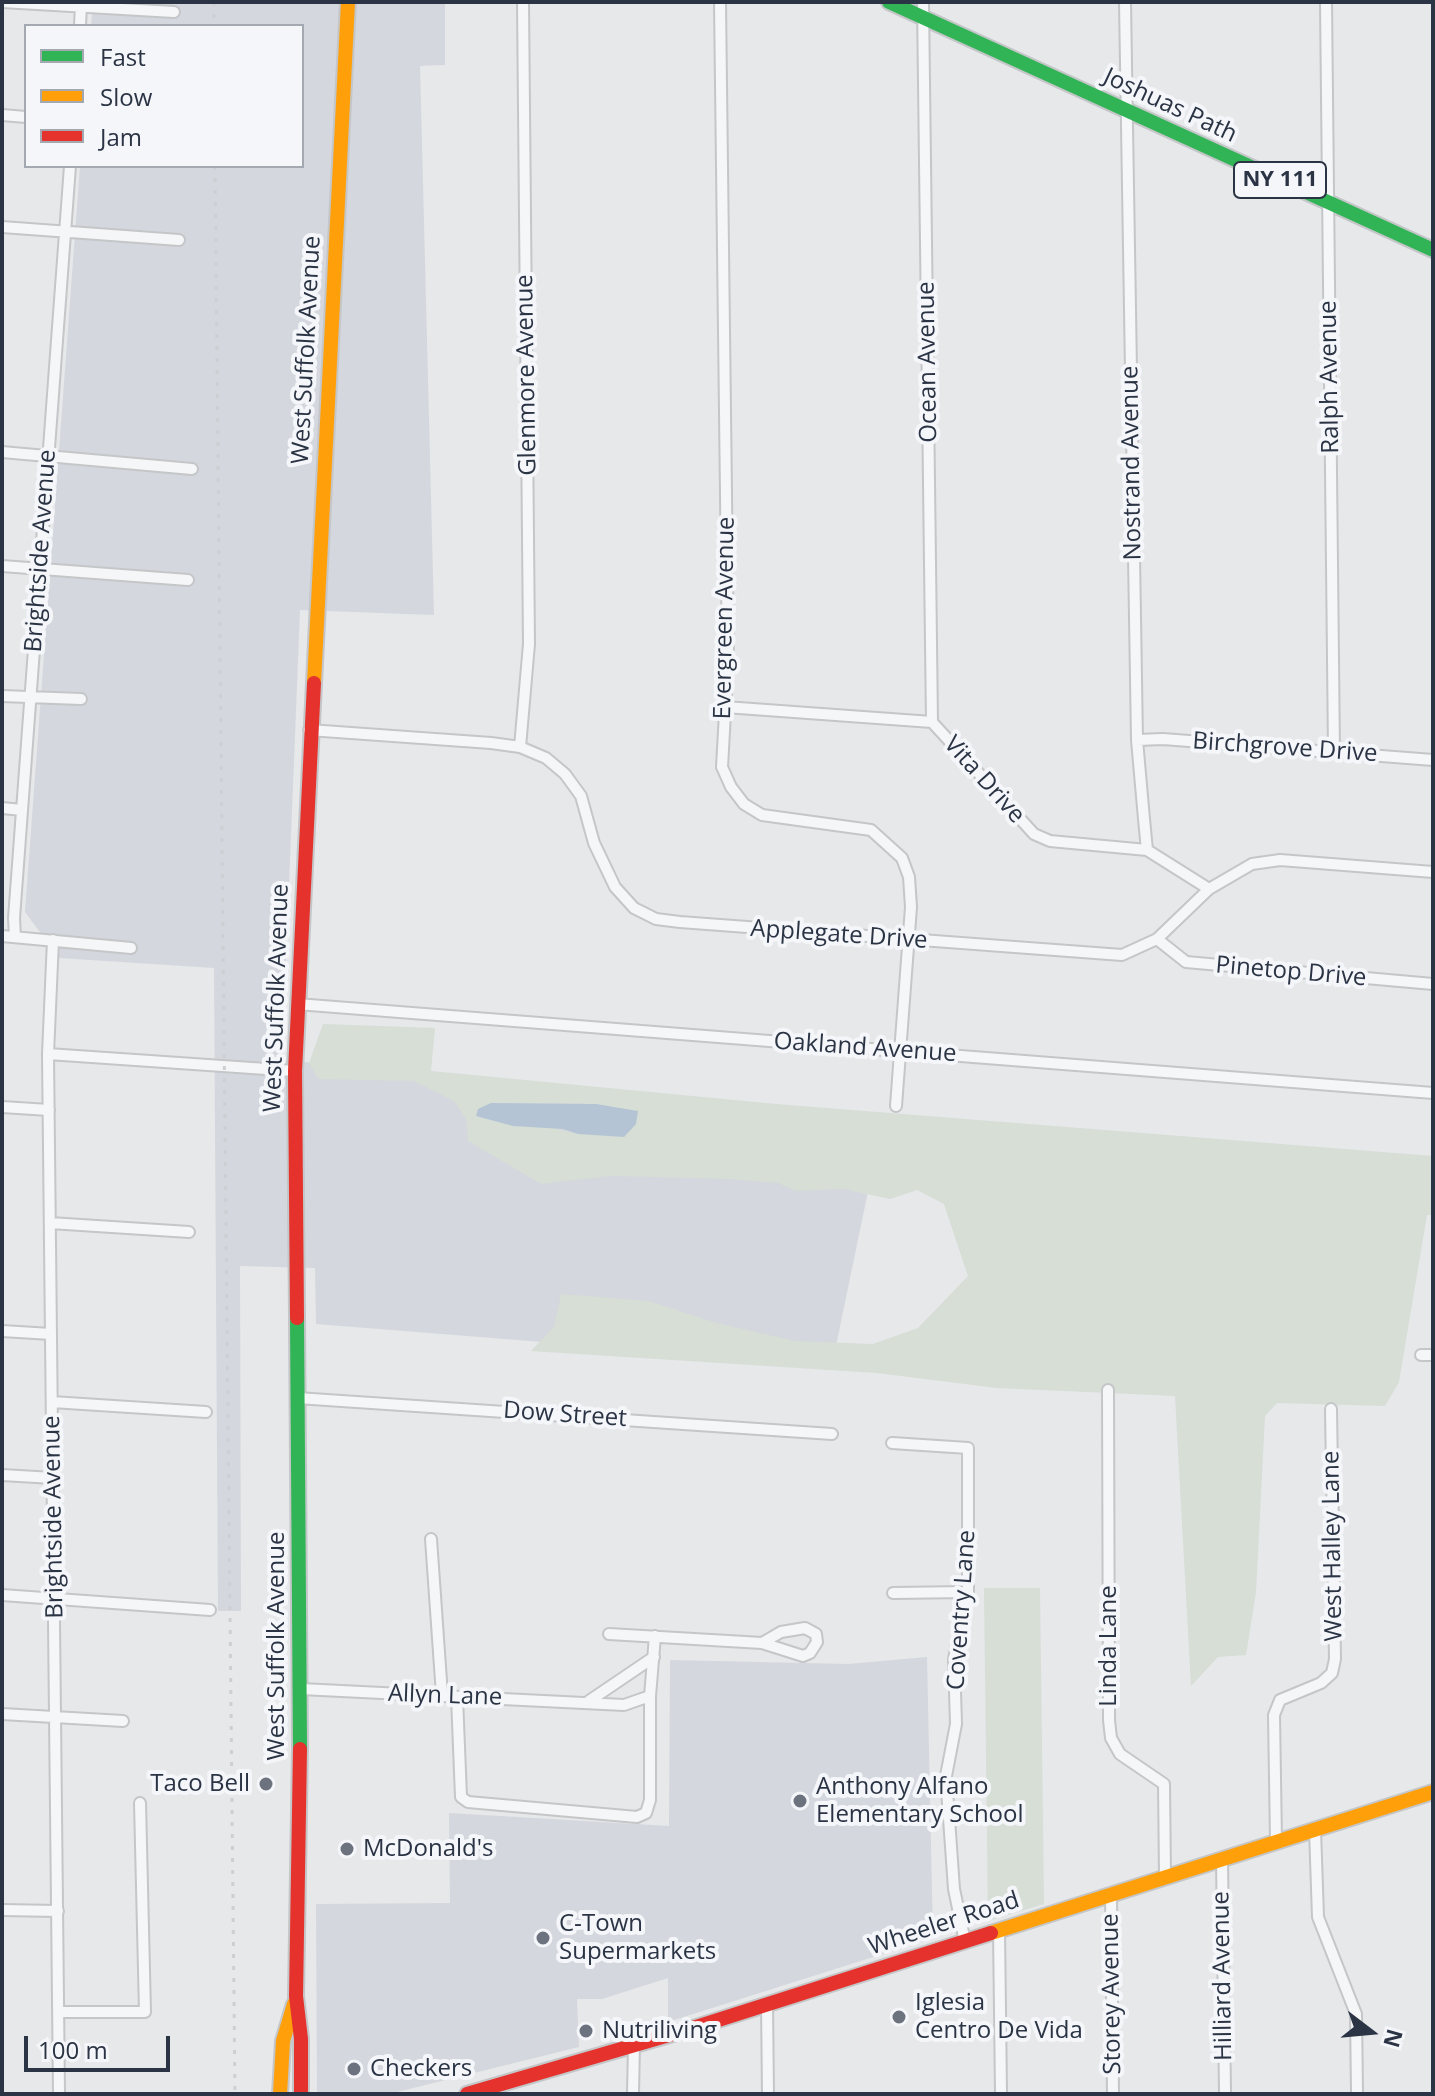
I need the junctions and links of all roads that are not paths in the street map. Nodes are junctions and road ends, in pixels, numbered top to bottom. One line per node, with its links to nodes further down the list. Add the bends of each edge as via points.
1 (2, 2): 9 (street)
2 (348, 2): 32 (main road, West Suffolk Avenue)
3 (523, 2): 34 (street, Glenmore Avenue, via 529,644)
4 (720, 2): 30 (street, Evergreen Avenue)
5 (889, 2): 11 (main road, Joshuas Path / NY 111)
6 (923, 2): 11 (street, Ocean Avenue)
7 (1125, 2): 12 (street, Nostrand Avenue)
8 (1326, 2): 16 (street, Ralph Avenue)
9 (81, 5): 10 (street)
10 (174, 12)
11 (923, 18): 12 (main road, Joshuas Path / NY 111); 31 (street, Ocean Avenue)
12 (1126, 110): 16 (main road, Joshuas Path / NY 111); 33 (street, Nostrand Avenue)
13 (2, 115): 14 (street)
14 (24, 117)
15 (70, 168): 18 (street, Brightside Avenue)
16 (1329, 203): 20 (main road, Joshuas Path / NY 111); 35 (street, Ralph Avenue)
17 (2, 227): 18 (street)
18 (64, 231): 19 (street); 22 (street, Brightside Avenue)
19 (179, 240)
20 (1433, 250)
21 (2, 452): 22 (street)
22 (48, 455): 23 (street); 25 (street, Brightside Avenue)
23 (192, 469)
24 (2, 566): 25 (street)
25 (40, 569): 26 (street); 28 (street, Brightside Avenue)
26 (188, 580)
27 (2, 696): 28 (street)
28 (31, 698): 29 (street); 38 (street, Brightside Avenue)
29 (81, 699)
30 (725, 707): 31 (street, Vita Drive); 46 (street, Evergreen Avenue, via 722,767 737,796 762,815 852,825 871,830 888,843 902,858 909,877)
31 (932, 722): 39 (street, Vita Drive, via 1034,834 1050,841)
32 (309, 730): 34 (street, Applegate Drive); 49 (main road, West Suffolk Avenue)
33 (1137, 740): 35 (street, Birchgrove Drive); 39 (street, Nostrand Avenue)
34 (520, 747): 46 (street, Applegate Drive, via 565,774 581,796 598,854 615,887 634,908 656,919)
35 (1334, 752): 36 (street, Birchgrove Drive)
36 (1433, 760)
37 (2, 808): 38 (street)
38 (22, 810): 43 (street, Brightside Avenue)
39 (1147, 850): 41 (street)
40 (1433, 872): 41 (street, Applegate Drive, via 1280,860 1252,864)
41 (1209, 889): 44 (street, Applegate Drive)
42 (2, 936): 43 (street)
43 (15, 937): 45 (street)
44 (1157, 939): 46 (street, Applegate Drive, via 1122,955); 48 (street, Pinetop Drive, via 1186,962)
45 (53, 940): 47 (street); 51 (street, Brightside Avenue)
46 (909, 940): 50 (street, Evergreen Avenue)
47 (131, 948)
48 (1433, 984)
49 (297, 1004): 50 (street, Oakland Avenue); 52 (main road, West Suffolk Avenue)
50 (900, 1051): 53 (street, Oakland Avenue); 54 (street, Evergreen Avenue)
51 (48, 1054): 52 (street); 56 (street, Brightside Avenue)
52 (295, 1071): 64 (main road, West Suffolk Avenue)
53 (1433, 1093)
54 (896, 1106)
55 (2, 1107): 56 (street)
56 (49, 1110): 57 (street, Brightside Avenue)
57 (50, 1223): 58 (street); 60 (street, Brightside Avenue)
58 (189, 1232)
59 (2, 1331): 60 (street)
60 (51, 1334): 65 (street, Brightside Avenue)
61 (1421, 1355): 62 (street)
62 (1433, 1355)
63 (1108, 1390): 95 (street, Linda Lane, via 1111,1738 1120,1754 1164,1784)
64 (297, 1398): 68 (street, Dow Street); 82 (main road, West Suffolk Avenue)
65 (52, 1402): 67 (street); 71 (street, Brightside Avenue)
66 (1331, 1409): 93 (street, West Halley Lane, via 1335,1659 1332,1673 1280,1700 1274,1715)
67 (206, 1412)
68 (832, 1434)
69 (892, 1443): 73 (street, Coventry Lane, via 968,1448)
70 (2, 1475): 71 (street)
71 (53, 1478): 76 (street, Brightside Avenue)
72 (431, 1539): 83 (street)
73 (968, 1592): 74 (street); 100 (street, Coventry Lane, via 954,1659 956,1724 946,1776 954,1889)
74 (893, 1593)
75 (2, 1595): 76 (street)
76 (54, 1598): 77 (street); 88 (street, Brightside Avenue)
77 (210, 1610)
78 (609, 1634): 79 (street)
79 (655, 1636): 80 (street); 81 (street)
80 (762, 1643): 80 (street, via 803,1656 817,1642 816,1634 805,1628 781,1632)
81 (654, 1657): 84 (street); 86 (street)
82 (301, 1689): 83 (street, Allyn Lane); 101 (main road, West Suffolk Avenue)
83 (442, 1695): 85 (street, Allyn Lane)
84 (650, 1696): 85 (street, via 650,1800 646,1813 637,1817 468,1802 461,1797); 86 (street, Allyn Lane, via 624,1705)
85 (457, 1697): 86 (street, Allyn Lane)
86 (589, 1701)
87 (2, 1714): 88 (street)
88 (56, 1718): 89 (street); 98 (street, Brightside Avenue)
89 (123, 1721)
90 (1433, 1792): 92 (main road, Wheeler Road)
91 (140, 1803): 103 (street, via 145,2012)
92 (1315, 1830): 93 (main road, Wheeler Road); 114 (street, via 1318,1917 1356,2014)
93 (1276, 1841): 94 (main road, Wheeler Road)
94 (1222, 1858): 95 (main road, Wheeler Road); 113 (street, Hilliard Avenue)
95 (1165, 1876): 96 (main road, Wheeler Road)
96 (1111, 1894): 99 (main road, Wheeler Road); 112 (street, Storey Avenue)
97 (2, 1910): 98 (street)
98 (58, 1911): 103 (street, Brightside Avenue)
99 (999, 1929): 100 (main road, Wheeler Road); 111 (street)
100 (965, 1942): 102 (main road, Wheeler Road)
101 (296, 1996): 107 (main road, West Suffolk Avenue, via 283,2041); 108 (main road, West Suffolk Avenue)
102 (767, 2004): 104 (main road, Wheeler Road); 110 (street)
103 (59, 2012): 106 (street, Brightside Avenue)
104 (634, 2045): 105 (main road, Wheeler Road); 109 (street)
105 (476, 2093)
106 (59, 2094)
107 (280, 2094)
108 (301, 2094)
109 (633, 2094)
110 (768, 2094)
111 (1001, 2094)
112 (1113, 2094)
113 (1225, 2094)
114 (1357, 2094)

